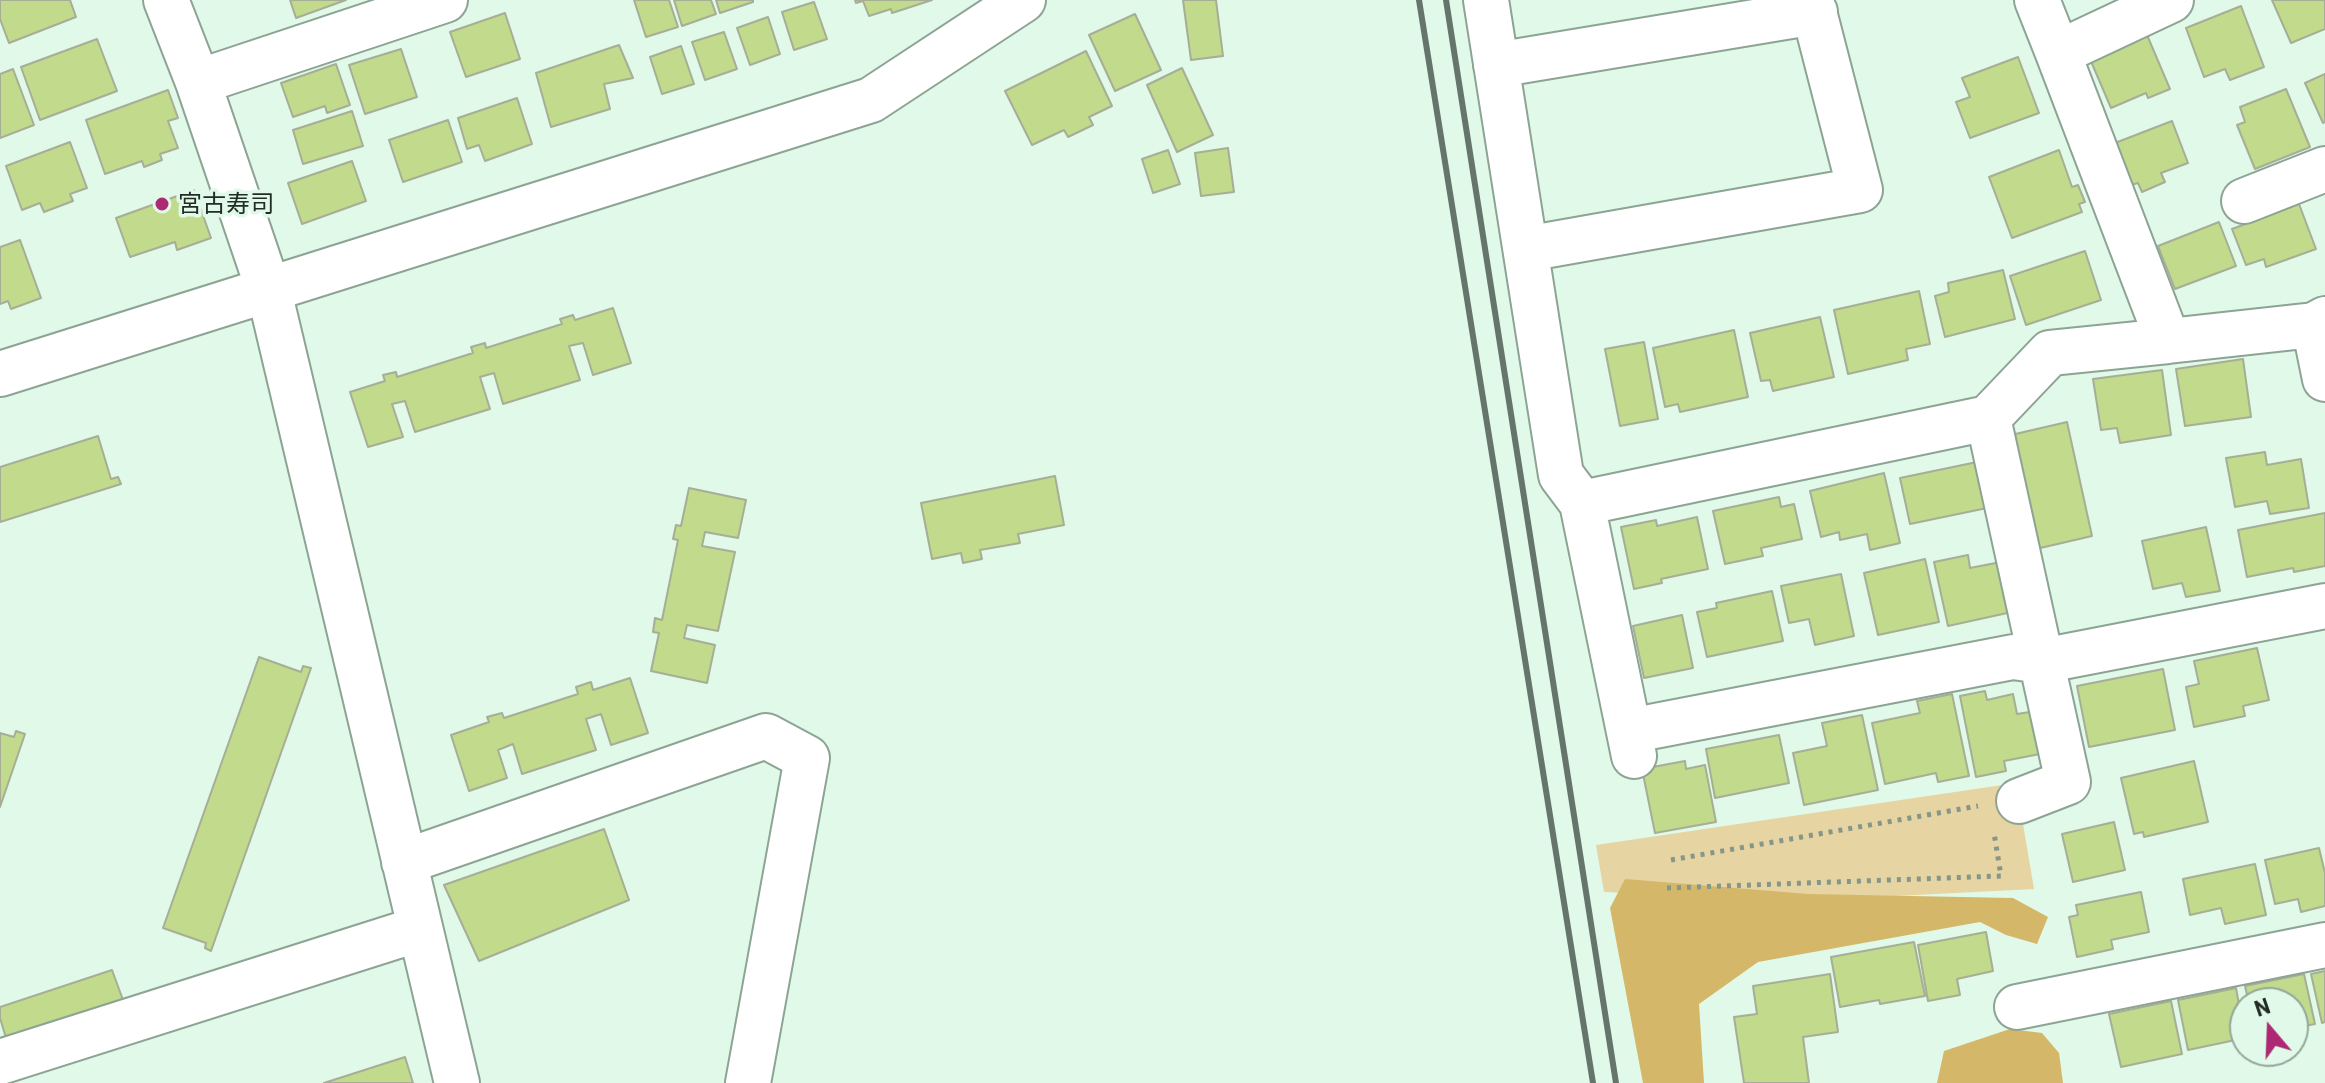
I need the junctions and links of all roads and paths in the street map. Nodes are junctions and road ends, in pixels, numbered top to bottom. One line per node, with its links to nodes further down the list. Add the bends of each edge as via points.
1 (166, 0): 10 (street)
2 (445, 0): 10 (street)
3 (1023, 0): 14 (street, via 871,100)
4 (1486, 0): 9 (street)
5 (2037, 0): 8 (street)
6 (2171, 0): 8 (street)
7 (1813, 6): 9 (street); 13 (street, via 1860,190)
8 (2058, 53): 16 (street)
9 (1496, 65): 13 (street)
10 (198, 82): 14 (street)
11 (2325, 169): 12 (street)
12 (2244, 201)
13 (1526, 249): 20 (street, via 1561,475)
14 (269, 291): 17 (street); 25 (street)
15 (2320, 322): 16 (street); 18 (street)
16 (2168, 341): 19 (street, via 2050,353)
17 (0, 374)
18 (2325, 379)
19 (1988, 418): 20 (street); 22 (street)
20 (1582, 503): 22 (street, via 1632,744 2013,657)
21 (2325, 606): 22 (street)
22 (2042, 661): 23 (street, via 2068,782)
23 (2004, 803): 24 (path); 26 (path, via 2001,876)
24 (1671, 860)
25 (404, 862): 27 (street); 32 (street, via 766,736 807,758)
26 (1667, 888)
27 (419, 929): 30 (street); 31 (street)
28 (2325, 945): 29 (street)
29 (2017, 1007)
30 (0, 1062)
31 (457, 1083)
32 (748, 1083)

